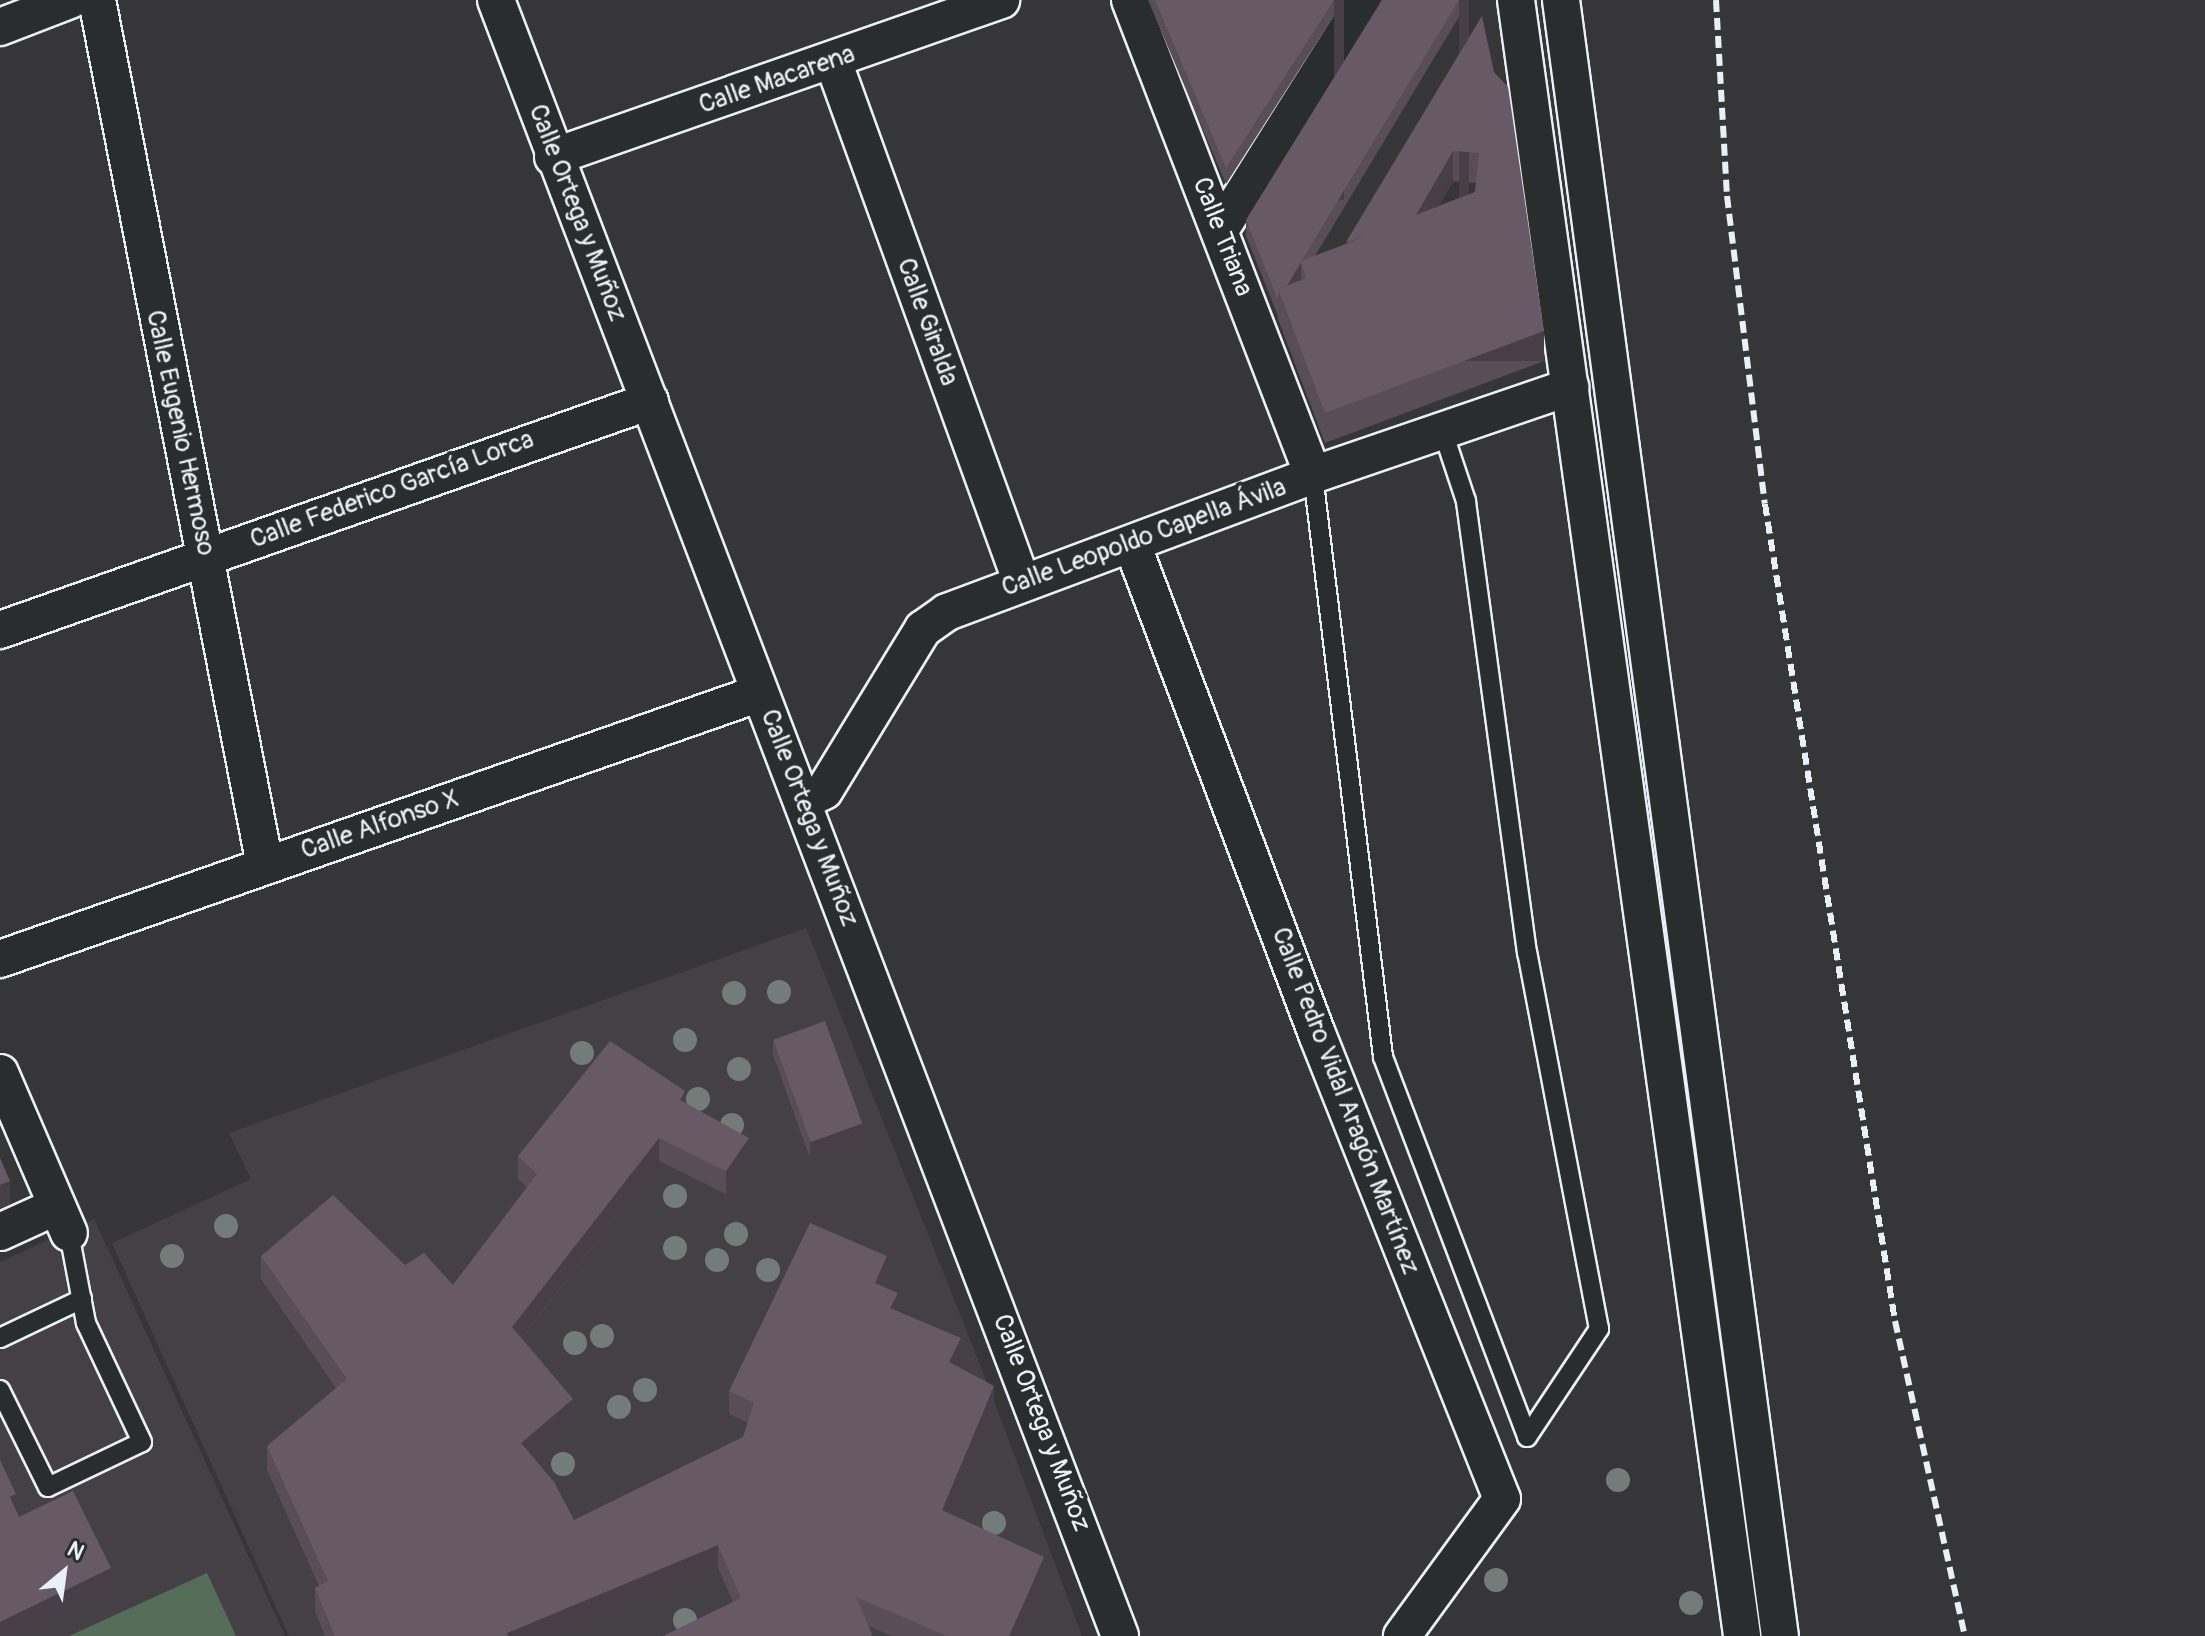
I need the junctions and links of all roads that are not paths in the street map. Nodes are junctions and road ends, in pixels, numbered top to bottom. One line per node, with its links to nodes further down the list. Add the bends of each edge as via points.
1 (70, 0): 9 (street)
2 (97, 0): 18 (street, Calle Eugenio Hermoso)
3 (496, 0): 11 (street, Calle Ortega y Muñoz)
4 (1001, 0): 10 (street, Calle Macarena)
5 (1130, 0): 12 (street, Calle Triana)
6 (1365, 0): 12 (street)
7 (1516, 0): 13 (street)
8 (1561, 0): 34 (street)
9 (0, 27)
10 (833, 61): 11 (street, Calle Macarena); 19 (street, Calle Giralda)
11 (553, 157): 14 (street, Calle Ortega y Muñoz)
12 (1220, 230): 16 (street, Calle Triana)
13 (1570, 387): 15 (street, Calle Leopoldo Capella Ávila); 33 (street)
14 (650, 401): 18 (street, Calle Federico García Lorca); 21 (street, Calle Ortega y Muñoz)
15 (1443, 432): 16 (street, Calle Leopoldo Capella Ávila); 16 (lane, via 1466,501 1527,953 1599,1329 1527,1437 1383,1057)
16 (1313, 475): 17 (street, Calle Leopoldo Capella Ávila)
17 (1132, 544): 19 (street, Calle Leopoldo Capella Ávila); 32 (street, Calle Pedro Vidal Aragón Martínez, via 1317,1034 1502,1499)
18 (206, 553): 20 (street, Calle Federico García Lorca); 23 (street, Calle Eugenio Hermoso)
19 (1022, 583): 22 (street, Calle Leopoldo Capella Ávila, via 947,612 923,629 824,791)
20 (0, 630)
21 (760, 693): 22 (street, Calle Ortega y Muñoz); 23 (street, Calle Alfonso X)
22 (804, 801): 31 (street, Calle Ortega y Muñoz)
23 (265, 865): 24 (street, Calle Alfonso X)
24 (0, 959)
25 (0, 1073): 26 (street)
26 (62, 1220): 27 (street); 28 (lane)
27 (0, 1232)
28 (82, 1299): 29 (lane); 30 (lane, via 86,1323 142,1442 48,1487)
29 (0, 1338)
30 (0, 1390)
31 (1120, 1636)
32 (1402, 1636)
33 (1742, 1636)
34 (1780, 1636)

